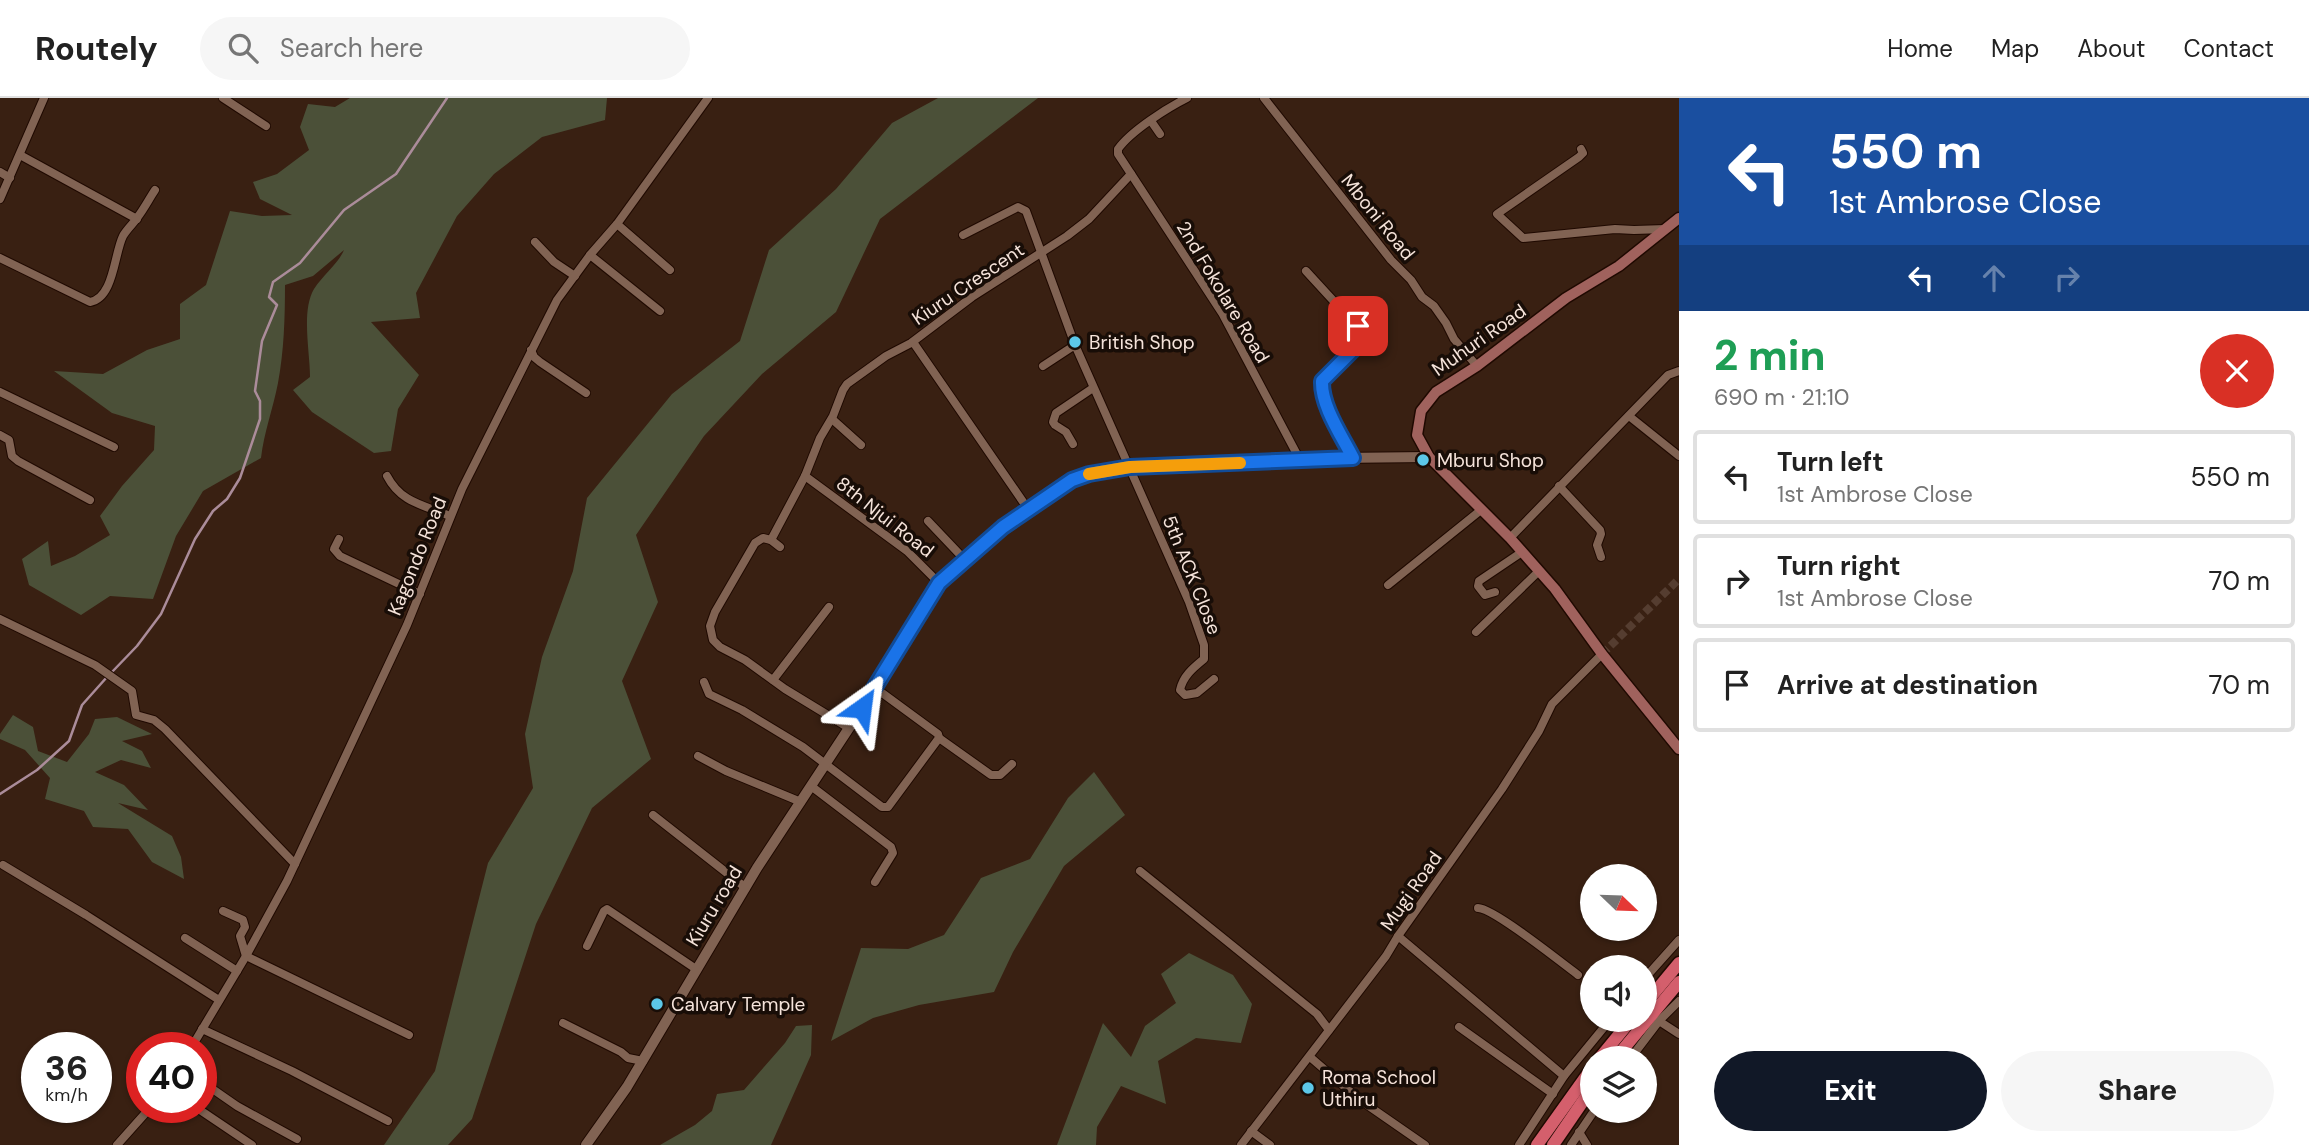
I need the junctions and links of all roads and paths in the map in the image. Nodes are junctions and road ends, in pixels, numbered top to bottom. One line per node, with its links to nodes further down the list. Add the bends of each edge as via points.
1 (44, 98): 10 (street)
2 (223, 98): 7 (street)
3 (1187, 98): 6 (street)
4 (1264, 98): 33 (street, Mboni Road, via 1422,298 1434,306)
5 (706, 99): 18 (street, Kagondo Road)
6 (1151, 121): 8 (street); 12 (street, 2nd Fokolare Road, via 1118,149)
7 (266, 126)
8 (1160, 134)
9 (1581, 149): 19 (street, via 1579,157 1497,214 1523,238)
10 (20, 155): 13 (street); 17 (street)
11 (0, 172): 13 (street)
12 (1130, 174): 22 (street, Kiuru Crescent, via 1089,219); 47 (street, 2nd Fokolare Road, via 1222,313)
13 (5, 182): 15 (street)
14 (155, 190): 17 (street)
15 (0, 199)
16 (1679, 218): 19 (main road, Muhuri Road)
17 (137, 219): 24 (street, via 124,234 98,301 90,302)
18 (617, 224): 23 (street, Kagondo Road); 25 (street)
19 (1665, 229): 33 (main road, Muhuri Road)
20 (963, 235): 22 (street, via 1018,207 1026,211)
21 (536, 242): 27 (street)
22 (1042, 253): 29 (street, Kiuru Crescent); 30 (street)
23 (590, 255): 27 (street, Kagondo Road); 28 (street)
24 (0, 258)
25 (670, 270)
26 (1306, 271): 46 (street, via 1362,332 1357,348 1322,381 1326,404)
27 (575, 276): 31 (street, Kagondo Road)
28 (660, 311)
29 (913, 342): 39 (street, Kiuru Crescent, via 847,384); 53 (street)
30 (1075, 345): 32 (street); 35 (street)
31 (531, 349): 37 (street, via 540,362); 55 (street, Kagondo Road)
32 (1043, 366)
33 (1477, 366): 45 (main road, Muhuri Road, via 1436,392 1421,411 1417,435)
34 (1679, 371): 38 (street, via 1668,375)
35 (1093, 388): 41 (street, via 1054,417 1055,425); 48 (street)
36 (0, 392): 43 (street)
37 (586, 393)
38 (1629, 416): 44 (street); 51 (street)
39 (832, 419): 42 (street); 50 (street, Kiuru Crescent)
40 (0, 435): 52 (street, via 9,440 12,456 18,461)
41 (1073, 444)
42 (862, 445)
43 (114, 447)
44 (1679, 456)
45 (1429, 457): 46 (street); 54 (main road, Muhuri Road)
46 (1353, 458): 47 (street)
47 (1300, 460): 48 (street)
48 (1130, 467): 53 (street, via 1072,480); 73 (street, 5th ACK Close, via 1205,645 1204,659 1189,671 1180,690 1185,695 1197,693)
49 (387, 476): 55 (street, via 405,498)
50 (807, 477): 59 (street, Kiuru Crescent); 65 (street, 8th Njui Road, via 907,551)
51 (1559, 486): 57 (street); 62 (street, via 1600,530 1597,545)
52 (90, 500)
53 (1028, 509): 63 (street)
54 (1481, 510): 57 (main road, Muhuri Road); 66 (street)
55 (450, 516): 68 (street, Kagondo Road)
56 (929, 521): 63 (street)
57 (1510, 538): 61 (main road, Muhuri Road)
58 (339, 539): 68 (street, via 334,549 340,556)
59 (771, 540): 60 (street); 74 (street, via 755,543 715,612 710,634 720,647)
60 (780, 547)
61 (1522, 552): 64 (main road, Muhuri Road); 67 (street, via 1479,581 1485,595)
62 (1601, 557)
63 (965, 560): 65 (street)
64 (1539, 571): 71 (street); 72 (main road, Muhuri Road)
65 (939, 583): 76 (street)
66 (1388, 584)
67 (1495, 592)
68 (420, 594): 86 (street, Kagondo Road)
69 (830, 607): 74 (street)
70 (0, 619): 86 (street, via 95,665 132,691 136,715 165,729)
71 (1476, 632)
72 (1602, 654): 79 (main road, Muhuri Road); 93 (street, Mugi Road, via 1552,704 1502,789)
73 (1214, 678)
74 (773, 680): 77 (street)
75 (704, 682): 81 (street, via 709,694)
76 (874, 687): 77 (street, Kiuru road); 78 (street)
77 (849, 728): 81 (street, Kiuru road)
78 (939, 738): 81 (street, via 888,807); 82 (street, via 991,775 1000,775)
79 (1679, 749)
80 (698, 756): 84 (street)
81 (826, 764): 83 (street, Kiuru road)
82 (1012, 765)
83 (811, 786): 84 (street, Kiuru road); 89 (street, via 891,847 893,853)
84 (801, 802): 90 (street, Kiuru road)
85 (653, 815): 90 (street)
86 (295, 864): 97 (street, Kagondo Road)
87 (3, 865): 106 (street)
88 (1140, 871): 112 (street, via 1317,1014)
89 (875, 882)
90 (746, 888): 100 (street, Kiuru road)
91 (1478, 908): 103 (street, via 1507,923)
92 (223, 911): 97 (street, via 243,920 240,936)
93 (1398, 936): 112 (street, Mugi Road); 123 (street)
94 (185, 938): 102 (street)
95 (1679, 940): 99 (street)
96 (587, 946): 100 (street, via 607,909)
97 (246, 956): 102 (street, Kagondo Road); 117 (street)
98 (1679, 963): 104 (highway)
99 (1657, 964)
100 (696, 969): 122 (street, Kiuru road)
101 (1657, 969): 104 (street)
102 (237, 971): 106 (street, Kagondo Road)
103 (1578, 975)
104 (1672, 981): 105 (highway); 119 (highway)
105 (1657, 994)
106 (219, 1000): 111 (street, Kagondo Road)
107 (1679, 1001): 108 (street)
108 (1660, 1021): 116 (street); 120 (street)
109 (563, 1023): 122 (street, via 628,1058)
110 (1459, 1027): 126 (street)
111 (202, 1029): 113 (street, Kagondo Road); 129 (street)
112 (1329, 1030): 121 (street, Mugi Road)
113 (200, 1032)
114 (1600, 1032): 123 (street)
115 (1621, 1032): 118 (highway)
116 (1679, 1034)
117 (410, 1035)
118 (1610, 1046)
119 (1624, 1046)
120 (1640, 1046)
121 (1310, 1057): 132 (street, Mugi Road); 140 (street, via 1360,1100)
122 (643, 1060): 137 (street, Kiuru road)
123 (1564, 1076): 126 (street)
124 (1580, 1085): 142 (highway)
125 (217, 1092): 134 (street)
126 (1553, 1094): 141 (street)
127 (1580, 1117): 143 (highway)
128 (217, 1121): 136 (street)
129 (388, 1121)
130 (137, 1123): 135 (street)
131 (1583, 1123): 133 (street)
132 (1251, 1131): 138 (street, Mugi Road); 139 (street)
133 (1579, 1132): 144 (street); 145 (street)
134 (297, 1139)
135 (117, 1145)
136 (252, 1145)
137 (586, 1145)
138 (1241, 1145)
139 (1270, 1145)
140 (1425, 1145)
141 (1519, 1145)
142 (1537, 1145)
143 (1553, 1145)
144 (1571, 1145)
145 (1587, 1145)

